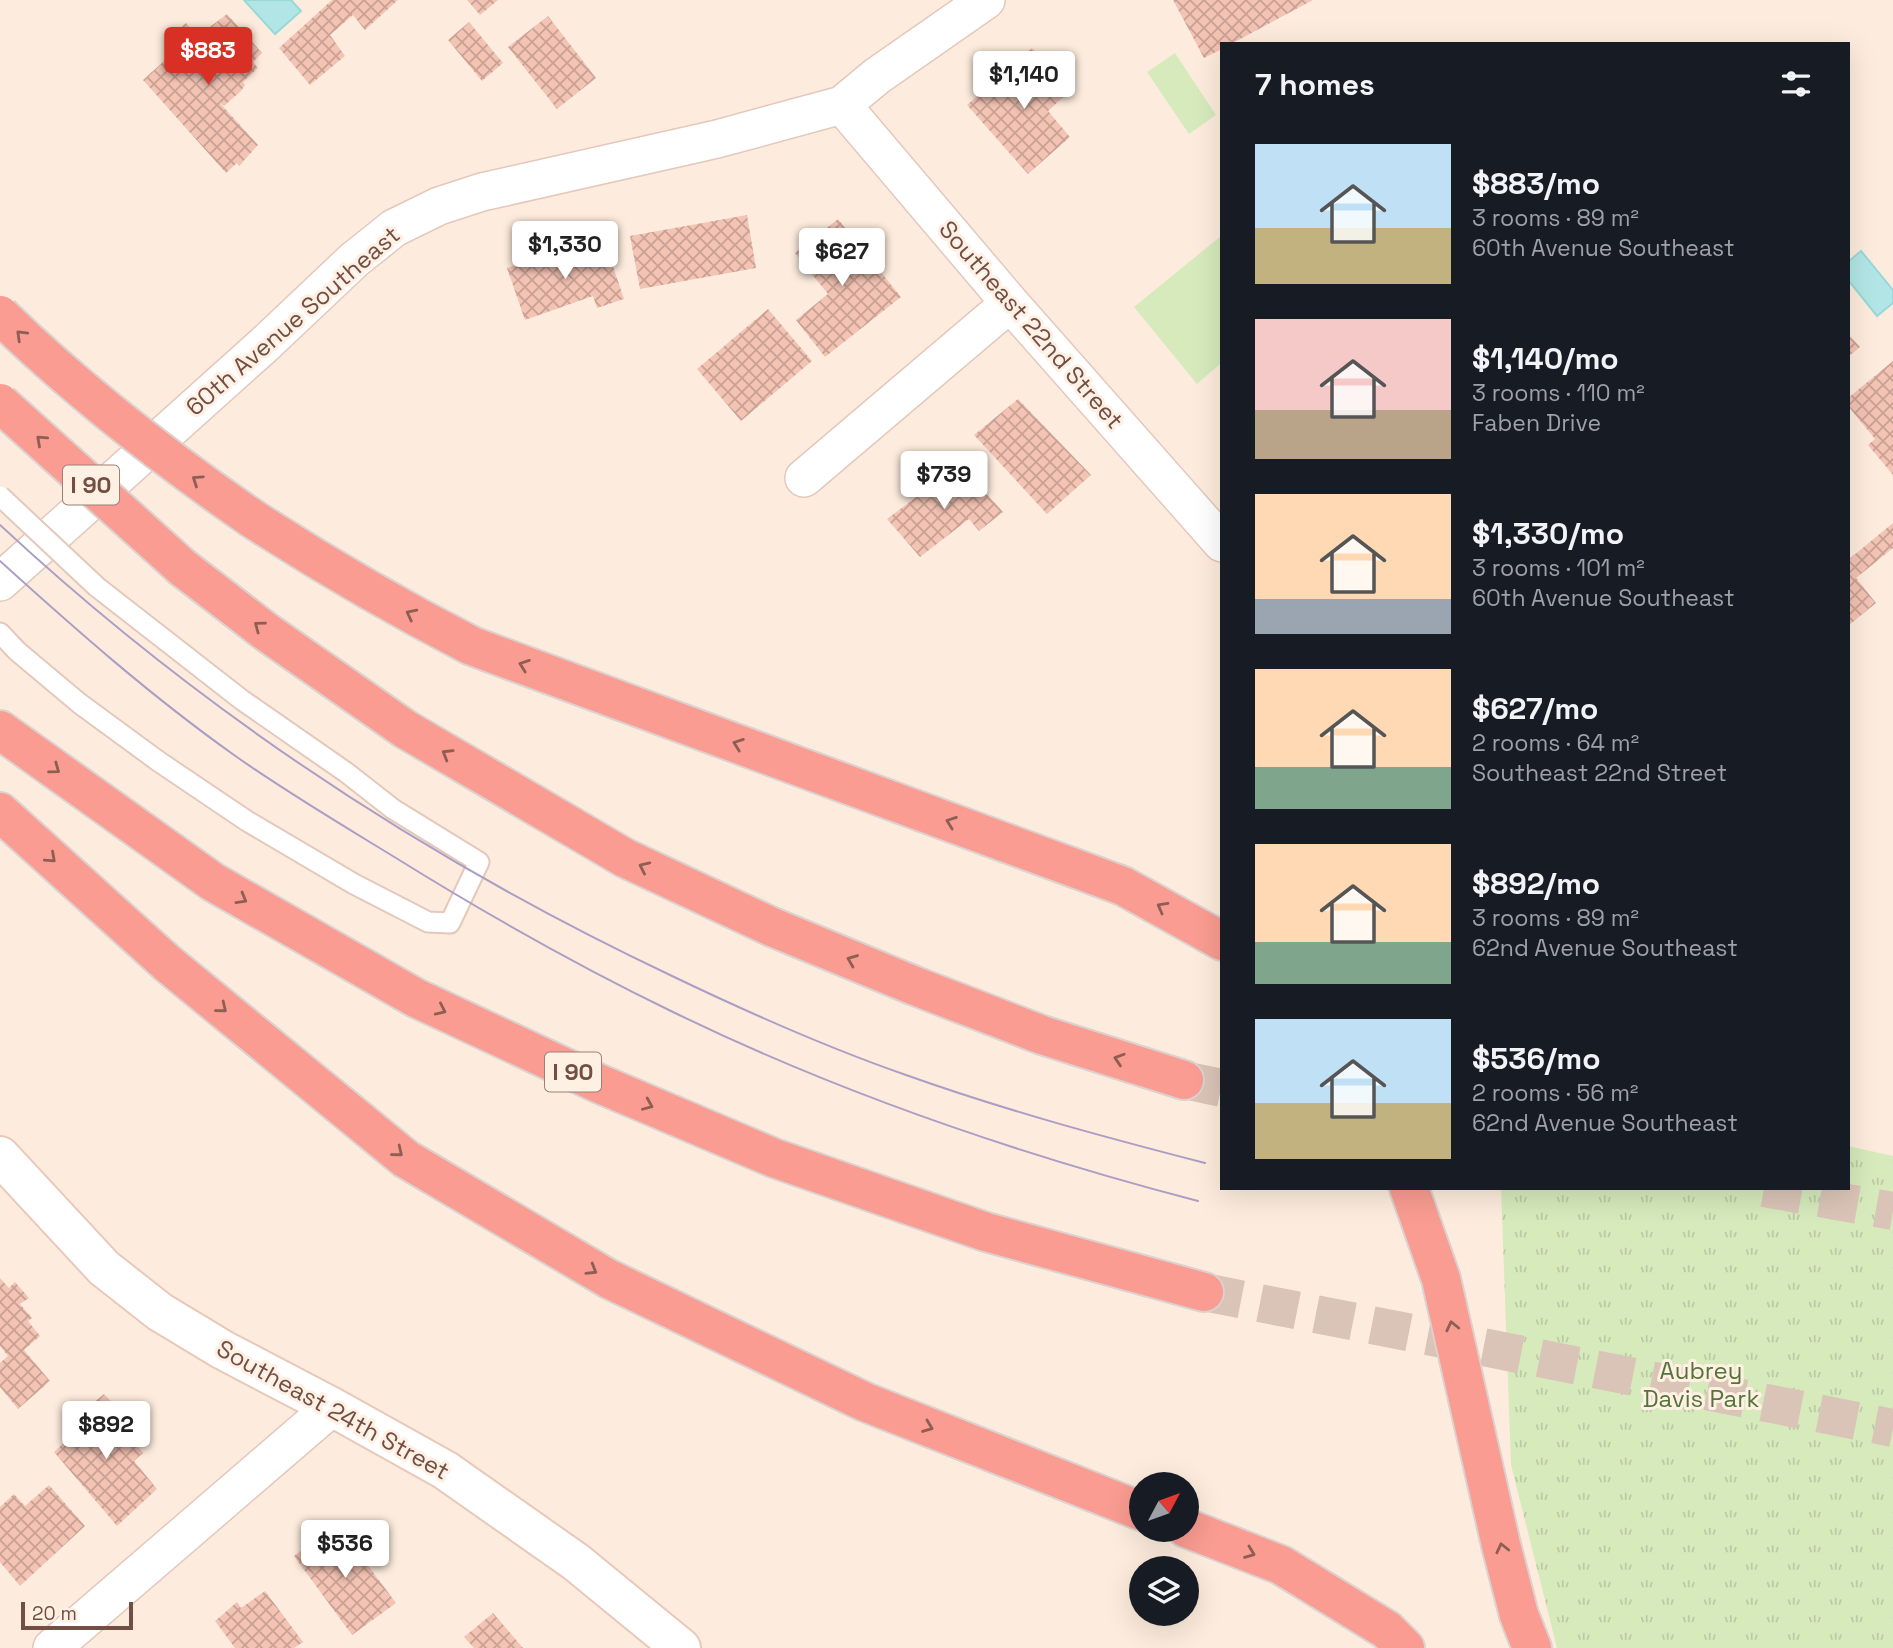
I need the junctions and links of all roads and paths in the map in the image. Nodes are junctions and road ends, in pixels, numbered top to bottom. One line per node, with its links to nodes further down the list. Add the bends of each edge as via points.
1 (986, 0): 2 (street)
2 (842, 105): 3 (street, Southeast 22nd Street); 9 (street, 60th Avenue Southeast, via 718,139 482,192 394,228)
3 (1010, 303): 6 (street); 8 (street, Southeast 22nd Street)
4 (0, 315): 13 (highway, one-way to 4, bridge, via 1124,886 472,646 353,582 178,467 110,415)
5 (0, 403): 14 (highway, I 90, one-way to 5, bridge, via 1042,1035 915,986 772,927 625,858 405,729 265,631 183,568)
6 (804, 478)
7 (0, 496): 10 (lane, bridge, via 97,587 242,700 393,809 479,862 450,923 428,922 247,821 79,703)
8 (1220, 541)
9 (0, 582)
10 (0, 633)
11 (0, 730): 17 (highway, I 90, one-way to 17, via 213,883 416,998 600,1084 774,1158 986,1232)
12 (0, 812): 19 (highway, one-way to 19, via 167,963 406,1159 609,1279 852,1396)
13 (1220, 940)
14 (1184, 1080)
15 (0, 1156): 18 (street, Southeast 24th Street, via 104,1268 160,1312)
16 (1410, 1190): 24 (highway, one-way to 16, via 1518,1615 1441,1279)
17 (1203, 1292)
18 (332, 1407): 21 (street); 22 (street, Southeast 24th Street, via 445,1470 576,1562)
19 (1129, 1506)
20 (1199, 1533): 23 (highway, one-way to 23, via 1280,1565 1387,1630)
21 (52, 1648)
22 (681, 1648)
23 (1405, 1648)
24 (1532, 1648)

